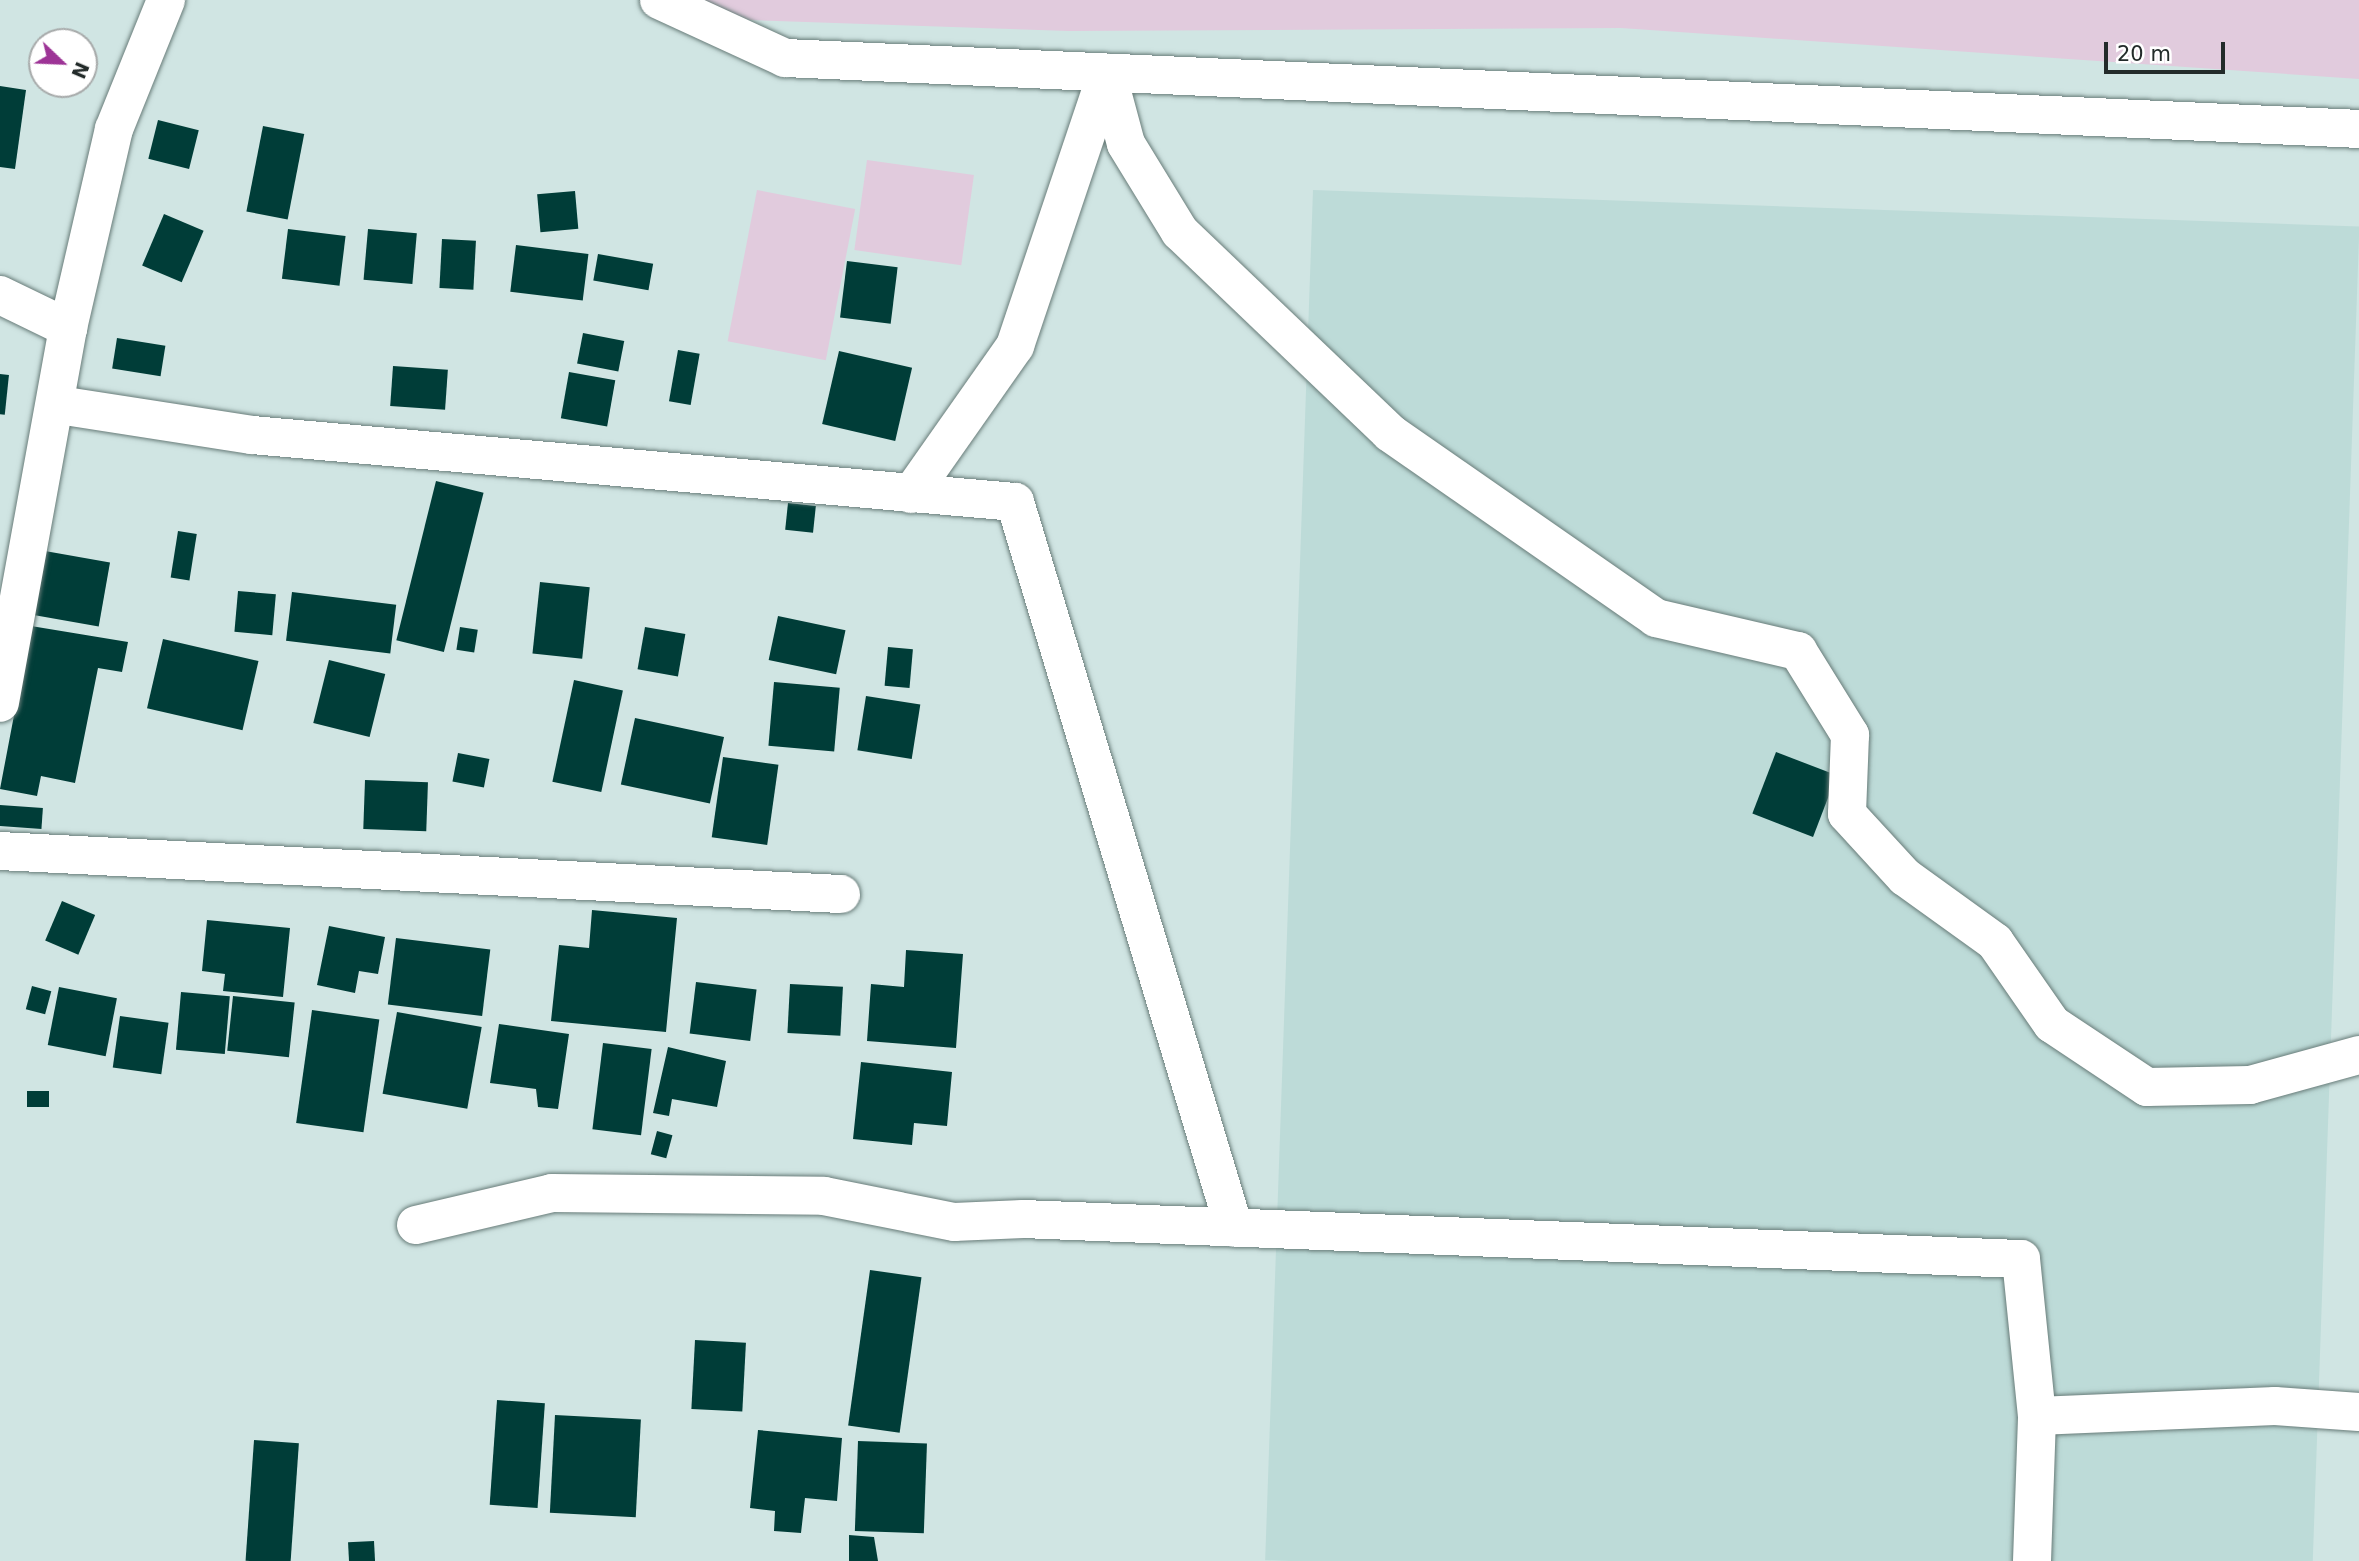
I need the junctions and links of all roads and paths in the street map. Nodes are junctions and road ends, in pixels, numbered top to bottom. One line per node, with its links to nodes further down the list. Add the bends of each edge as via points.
1 (166, 0): 6 (street, via 114,129)
2 (659, 0): 3 (street, via 785,58)
3 (1107, 73): 4 (street); 8 (street, via 1015,346); 12 (street, via 1126,144 1180,232 1390,433 1656,618 1798,651 1850,735 1847,814 1905,877 1995,942 2052,1024 2147,1087 2250,1084)
4 (2359, 129)
5 (0, 295): 6 (street)
6 (68, 328): 7 (street)
7 (58, 405): 8 (street, via 252,435); 9 (street)
8 (911, 494): 14 (street, via 1015,502)
9 (0, 703)
10 (0, 851): 11 (street)
11 (841, 894)
12 (2359, 1055)
13 (416, 1225): 14 (street, via 552,1193 662,1193 824,1196 954,1222)
14 (1234, 1228): 16 (street, via 2021,1259)
15 (2359, 1412): 16 (street, via 2275,1406)
16 (2038, 1416): 17 (street)
17 (2032, 1561)

